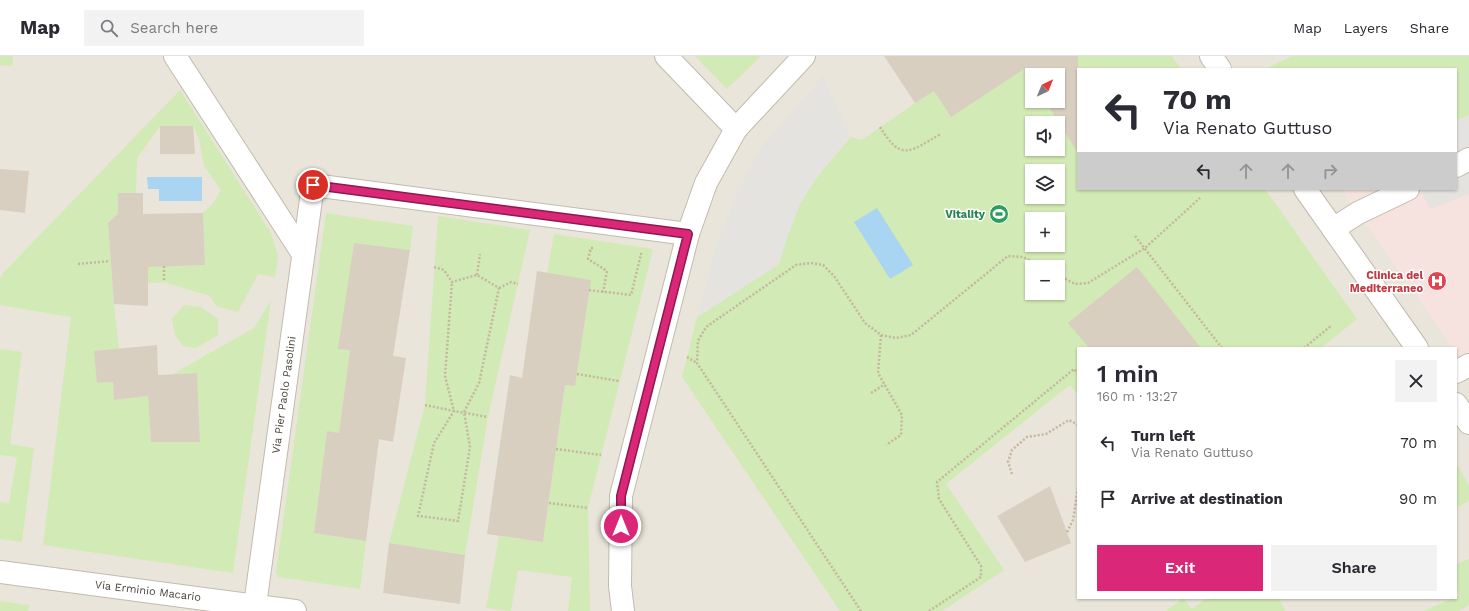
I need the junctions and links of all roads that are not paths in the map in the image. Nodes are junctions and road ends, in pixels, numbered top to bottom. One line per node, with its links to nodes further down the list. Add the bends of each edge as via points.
1 (175, 56): 13 (street)
2 (666, 56): 6 (street)
3 (804, 56): 6 (street)
4 (1211, 56): 5 (street)
5 (1219, 68)
6 (736, 129): 12 (street, via 706,183)
7 (1469, 159): 8 (street)
8 (1457, 165)
9 (1306, 190): 11 (street)
10 (1406, 190): 11 (street, via 1358,213)
11 (1333, 229): 14 (street)
12 (688, 234): 13 (street, Via Pier Paolo Pasolini, via 313,185); 22 (street, via 621,496 620,586)
13 (303, 254): 20 (street, Via Pier Paolo Pasolini)
14 (1416, 347)
15 (1469, 365): 16 (street)
16 (1457, 371)
17 (1457, 405): 18 (street)
18 (1469, 423)
19 (0, 572): 20 (street, Via Erminio Macario)
20 (255, 605): 21 (street, Via Erminio Macario)
21 (295, 611)
22 (623, 611)

